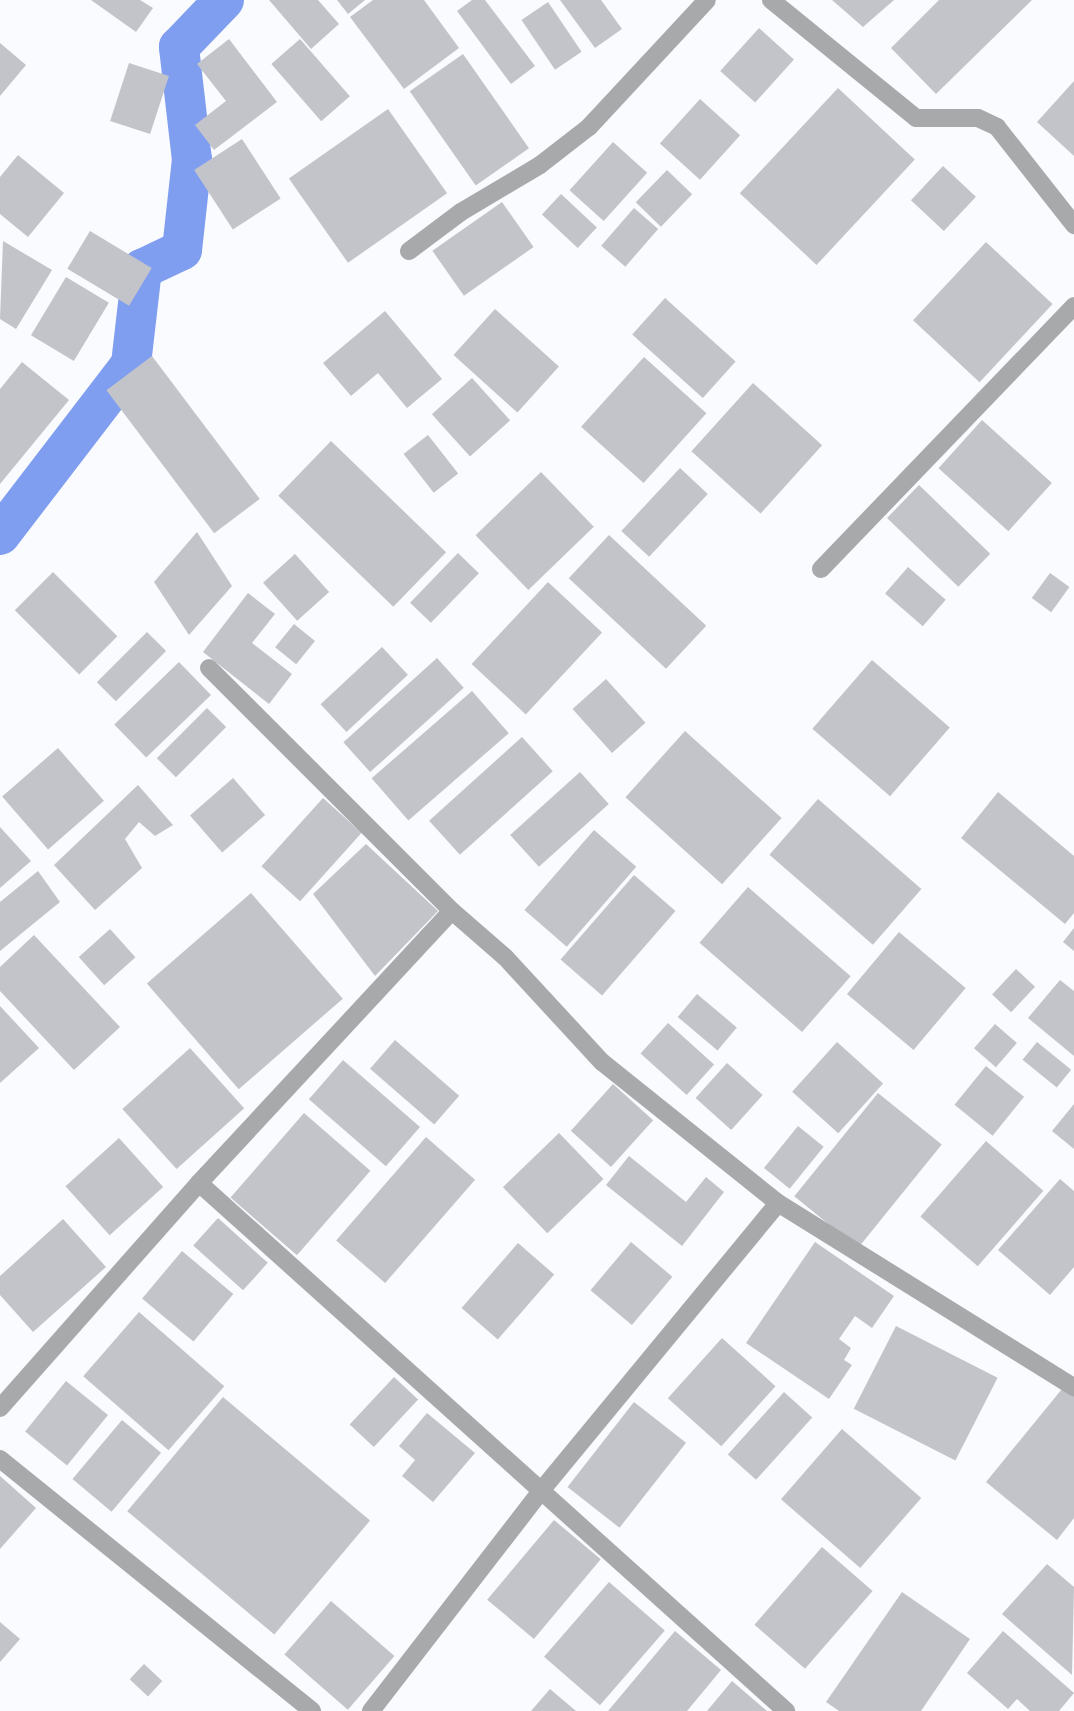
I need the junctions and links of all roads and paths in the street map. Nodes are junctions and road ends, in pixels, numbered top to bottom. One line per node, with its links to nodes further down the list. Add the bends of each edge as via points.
1 (707, 0): 4 (street, via 589,127)
2 (771, 0): 3 (street, via 916,118 978,118 998,127)
3 (1074, 225)
4 (409, 251)
5 (1074, 306): 6 (street)
6 (821, 569)
7 (209, 668): 8 (street)
8 (452, 911): 9 (street); 10 (street, via 505,957 602,1062)
9 (199, 1183): 12 (street); 14 (street)
10 (778, 1203): 11 (street); 14 (street)
11 (1074, 1387)
12 (0, 1408)
13 (0, 1459): 15 (street)
14 (540, 1492): 16 (street); 17 (street)
15 (312, 1711)
16 (371, 1711)
17 (786, 1711)

